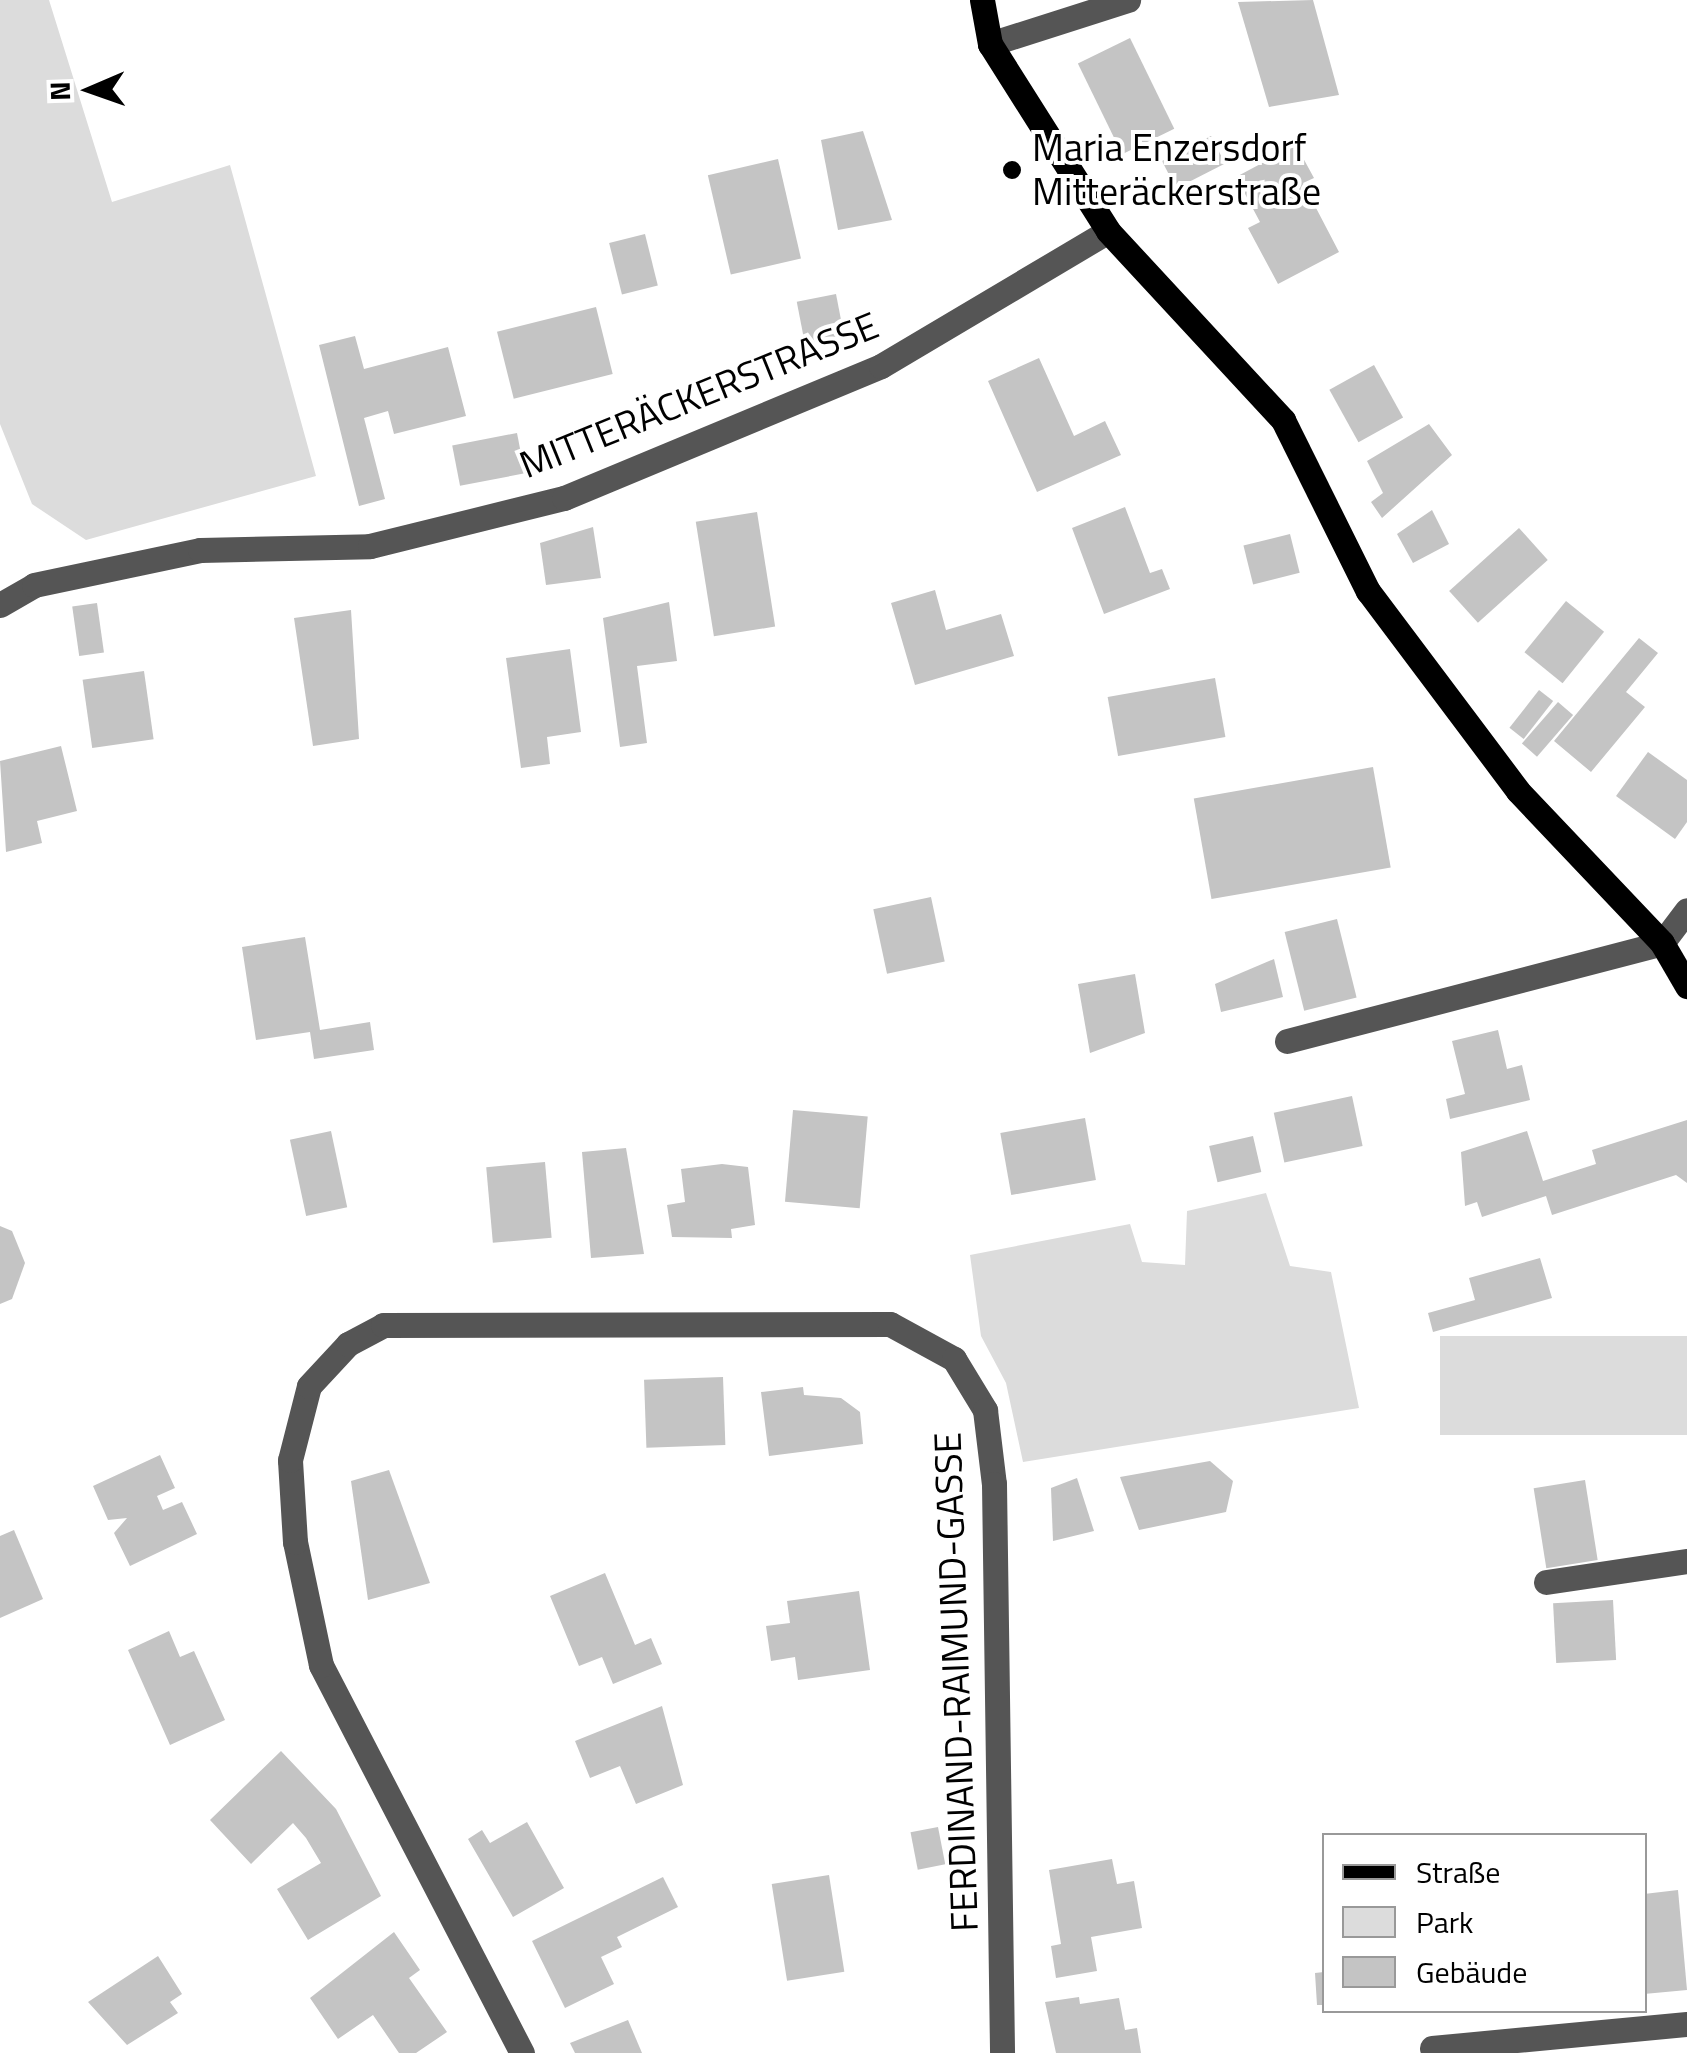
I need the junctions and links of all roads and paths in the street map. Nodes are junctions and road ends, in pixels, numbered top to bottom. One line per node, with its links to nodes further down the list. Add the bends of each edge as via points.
1 (982, 0): 3 (main road)
2 (1128, 0): 3 (street)
3 (990, 44): 4 (main road)
4 (1108, 231): 5 (street, MITTERÄCKERSTRASSE, via 881,366 564,498 370,546 200,550 34,584); 7 (main road, via 1283,420 1368,591 1518,790)
5 (0, 605)
6 (1687, 910): 7 (street)
7 (1662, 943): 8 (main road); 9 (street)
8 (1687, 986)
9 (1287, 1040)
10 (1687, 1561): 11 (street)
11 (1546, 1582)
12 (1687, 2024): 13 (street)
13 (1432, 2048)
14 (522, 2053): 15 (street, FERDINAND-RAIMUND-GASSE, via 321,1665 295,1542 290,1460 309,1386 348,1344 382,1324 890,1324 954,1359 985,1410 994,1484)
15 (1002, 2053)

